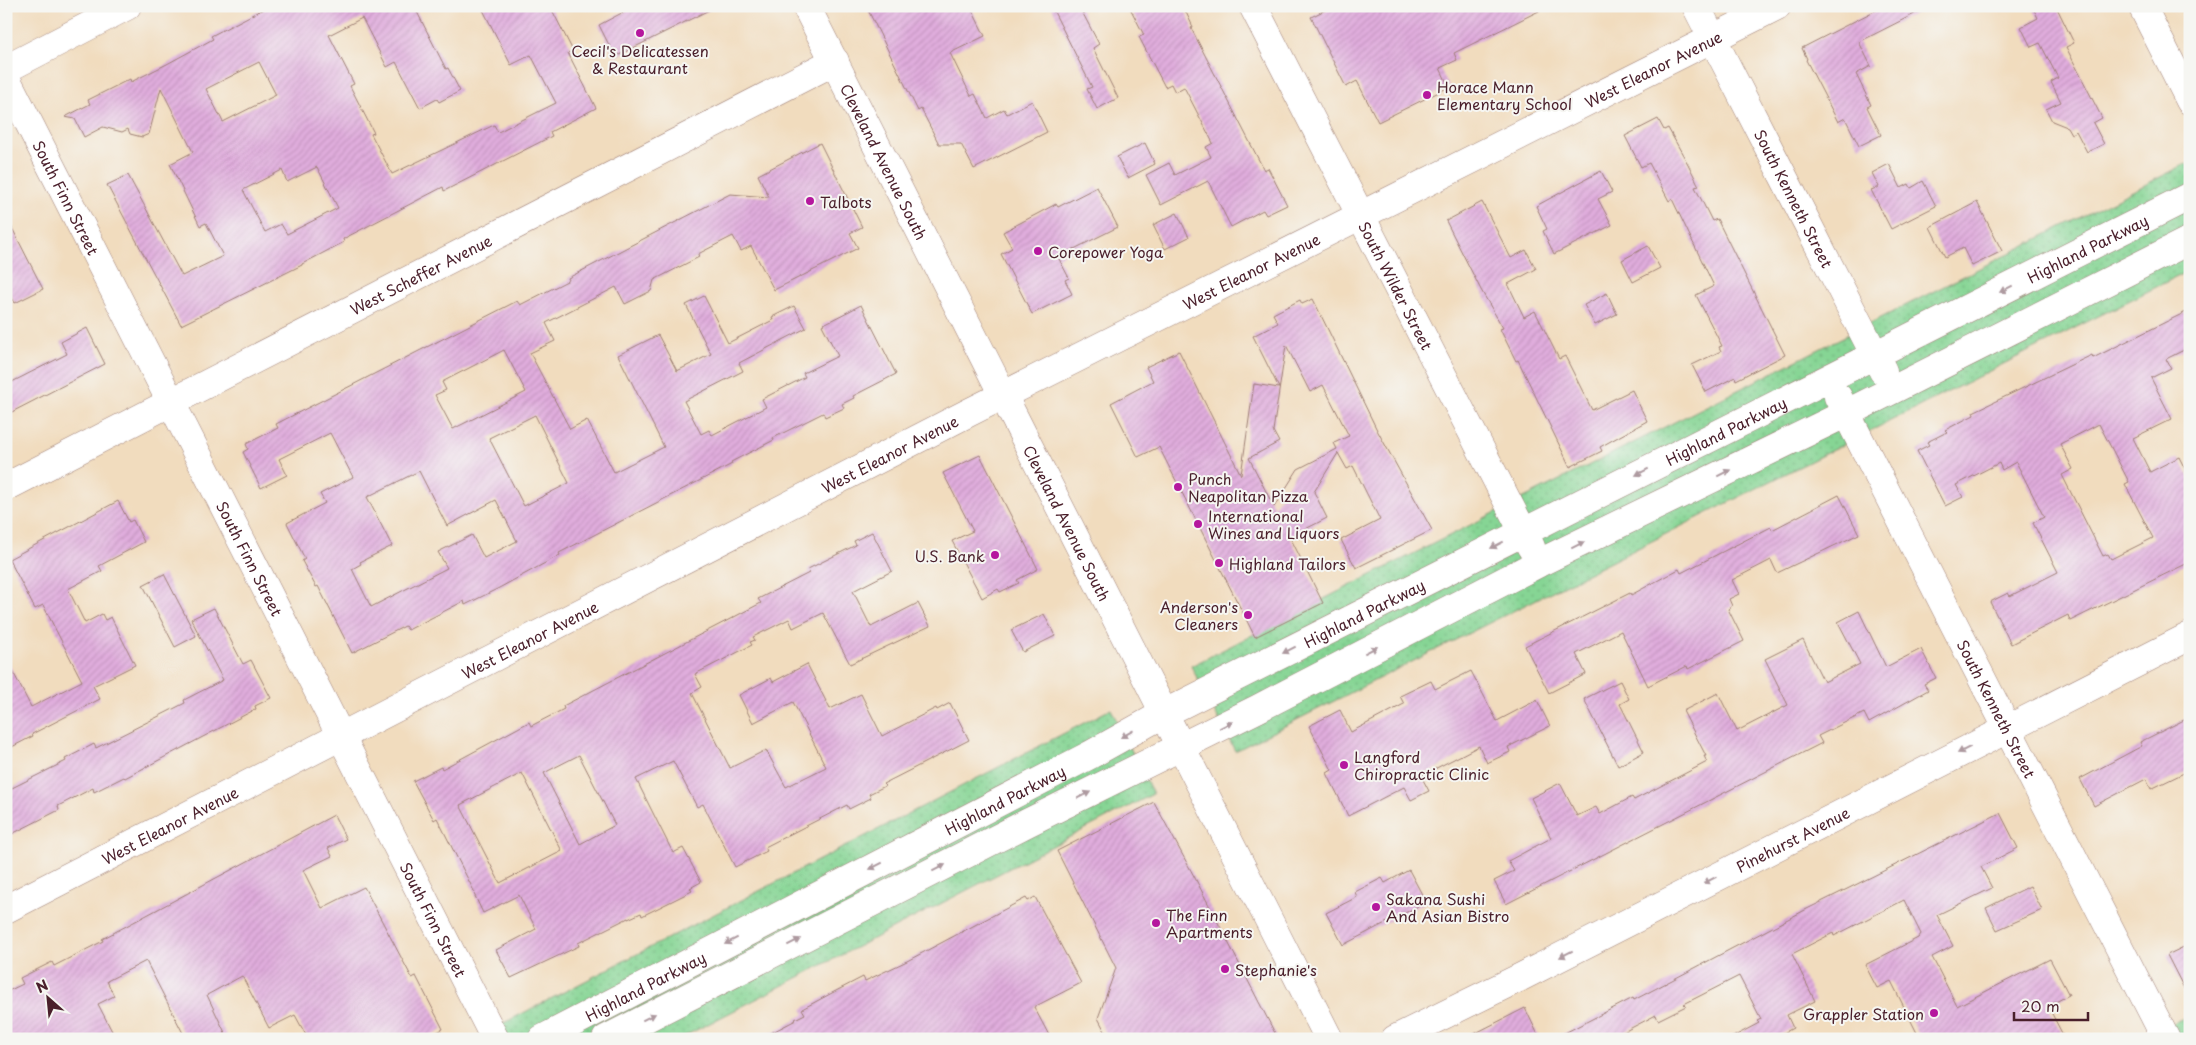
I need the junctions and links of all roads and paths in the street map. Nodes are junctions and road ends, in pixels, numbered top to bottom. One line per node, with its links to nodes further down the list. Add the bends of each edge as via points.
1 (127, 6): 9 (street)
2 (806, 6): 8 (street, Cleveland Avenue South)
3 (1253, 6): 13 (street, South Wilder Street)
4 (1696, 6): 7 (street, South Kenneth Street)
5 (1777, 6): 7 (street, West Eleanor Avenue)
6 (2142, 6): 11 (street)
7 (1713, 39): 13 (street, West Eleanor Avenue); 15 (street, South Kenneth Street)
8 (835, 61): 18 (street, Cleveland Avenue South); 19 (street, West Scheffer Avenue)
9 (6, 69)
10 (6, 78): 19 (street, South Finn Street)
11 (2190, 101)
12 (2190, 196): 15 (street, Highland Parkway, one-way to 15)
13 (1361, 216): 18 (street, West Eleanor Avenue); 22 (street, South Wilder Street)
14 (2190, 240): 17 (street, Highland Parkway)
15 (1875, 355): 16 (street, Highland Parkway); 17 (street, South Kenneth Street)
16 (1828, 378): 20 (street, South Kenneth Street); 22 (street, Highland Parkway, one-way to 22)
17 (1892, 390): 20 (street, Highland Parkway)
18 (1002, 396): 25 (street, Cleveland Avenue South); 27 (street, West Eleanor Avenue)
19 (171, 402): 21 (street, West Scheffer Avenue); 27 (street, South Finn Street)
20 (1847, 413): 23 (street, Highland Parkway, one-way to 20); 26 (street, South Kenneth Street)
21 (6, 487)
22 (1523, 532): 23 (street, South Wilder Street); 25 (street, Highland Parkway, one-way to 25)
23 (1539, 564): 28 (street, Highland Parkway, one-way to 23)
24 (2190, 636): 26 (street, Pinehurst Avenue)
25 (1165, 713): 28 (street, Cleveland Avenue South); 31 (street, Highland Parkway, one-way to 31)
26 (2008, 729): 34 (street, Pinehurst Avenue, one-way to 34); 35 (street, South Kenneth Street)
27 (341, 736): 29 (street, West Eleanor Avenue); 30 (street, South Finn Street)
28 (1183, 747): 32 (street, Highland Parkway, one-way to 28, via 1027,823); 33 (street, Cleveland Avenue South)
29 (6, 909)
30 (495, 1039)
31 (542, 1039)
32 (606, 1039)
33 (1329, 1039)
34 (1394, 1039)
35 (2166, 1039)

